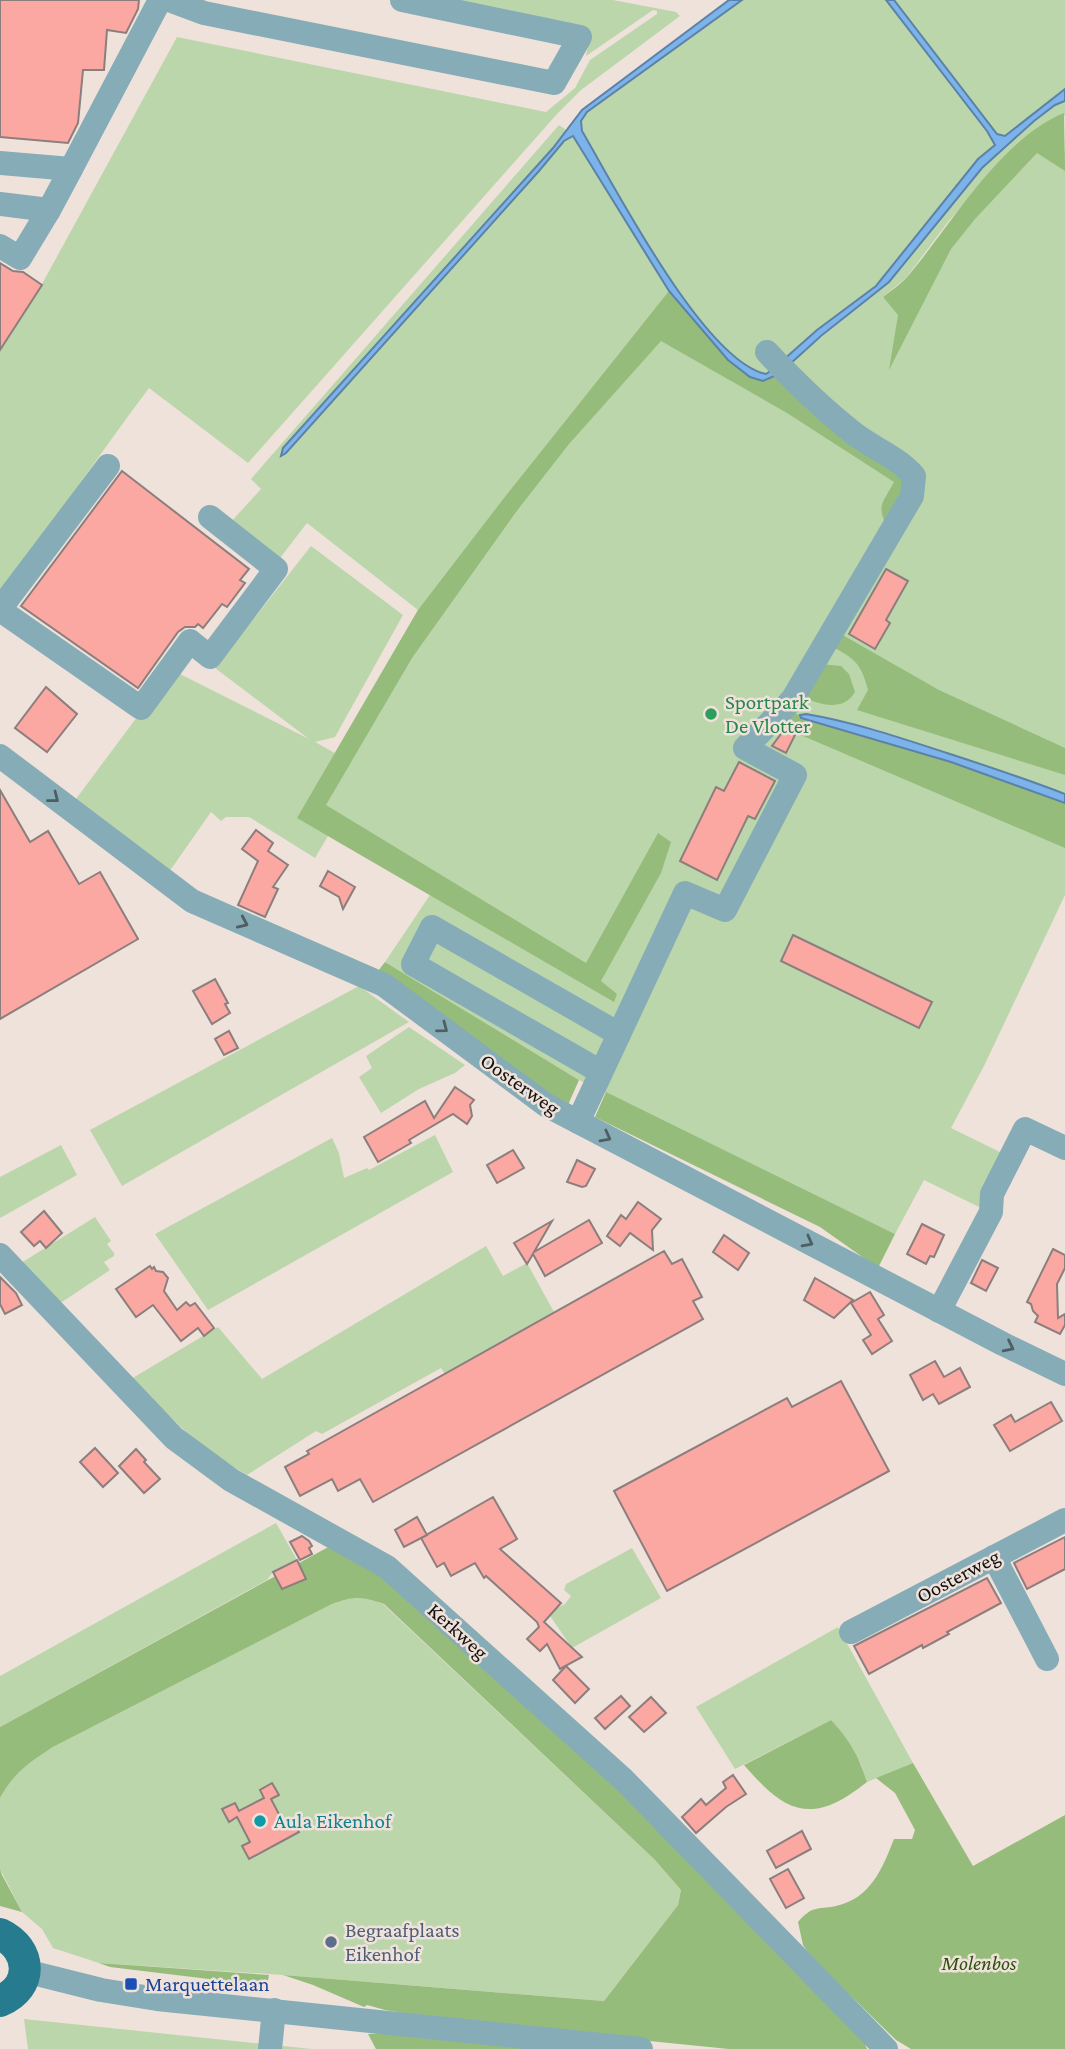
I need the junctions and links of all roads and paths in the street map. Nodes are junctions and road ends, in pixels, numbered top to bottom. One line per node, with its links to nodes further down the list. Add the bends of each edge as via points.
1 (160, 0): 5 (street)
2 (169, 0): 3 (street, via 204,13 554,83 580,37)
3 (402, 0)
4 (0, 163): 5 (street)
5 (71, 169): 7 (street)
6 (0, 204): 7 (street)
7 (49, 210): 8 (street, via 20,258)
8 (0, 246)
9 (776, 362): 14 (street, via 856,435 907,468 914,476 912,496 792,700 745,748 795,775 725,910 685,893)
10 (108, 466): 12 (street)
11 (210, 517): 12 (street, via 276,569 210,657 190,642 141,708)
12 (0, 609)
13 (0, 756): 16 (street, Oosterweg, one-way to 16, via 192,901 384,985 546,1105)
14 (619, 1034): 15 (street); 15 (street, via 432,927 413,964)
15 (601, 1072): 16 (street)
16 (578, 1122): 19 (street, Oosterweg, one-way to 19)
17 (1065, 1148): 19 (street, via 1025,1129 992,1194 991,1212)
18 (0, 1255): 31 (street, Kerkweg, via 174,1438 231,1480 387,1567 624,1780)
19 (939, 1311): 20 (street, Oosterweg, one-way to 20)
20 (1065, 1374)
21 (1065, 1520): 22 (street, Oosterweg)
22 (994, 1557): 23 (street, Oosterweg); 24 (street)
23 (851, 1632)
24 (1047, 1659)
25 (0, 1934): 26 (main road, via 19,1948)
26 (25, 1971): 27 (main road, via 14,1994); 28 (street, via 157,2000)
27 (0, 2001)
28 (274, 2010): 29 (street); 30 (street)
29 (270, 2049)
30 (641, 2049)
31 (886, 2049)

